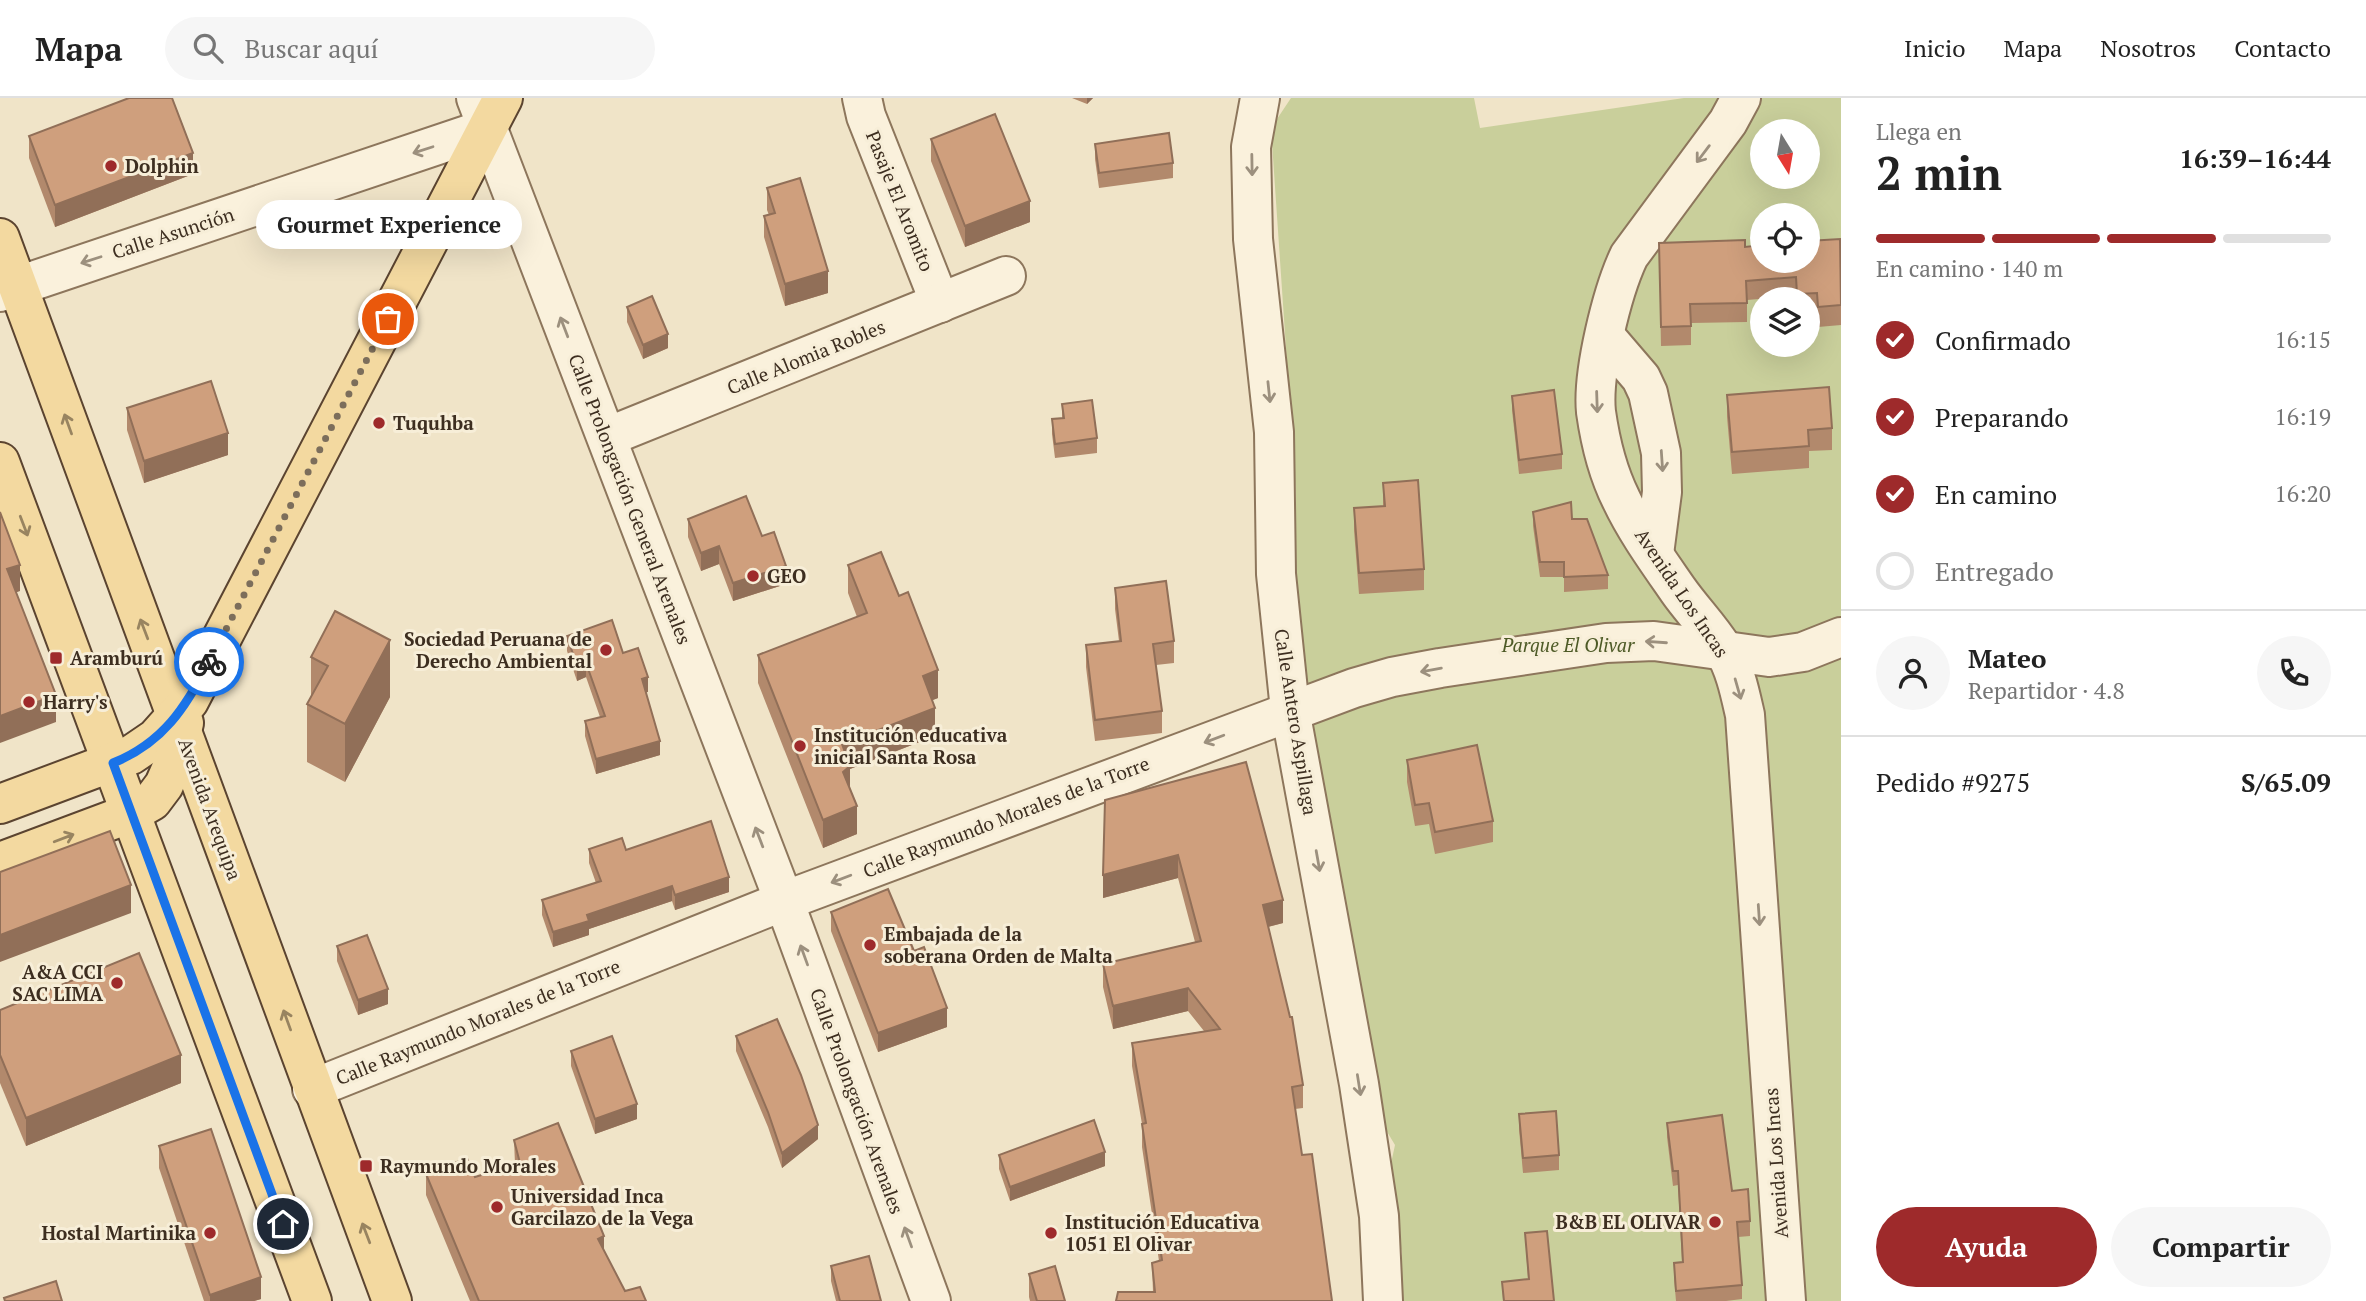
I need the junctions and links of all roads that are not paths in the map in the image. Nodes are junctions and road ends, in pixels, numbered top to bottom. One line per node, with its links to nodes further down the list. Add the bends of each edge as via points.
1 (862, 98): 8 (street, Pasaje El Aromito)
2 (1260, 98): 15 (street, Calle Antero Aspillaga, one-way to 15, via 1251,147 1253,239 1273,432 1276,574)
3 (1741, 98): 9 (street, Avenida Los Incas, one-way to 9, via 1629,256)
4 (489, 108): 7 (street, Calle Asunción, one-way to 7); 10 (street, Calle Prolongación General Arenales, one-way to 4); 16 (main road)
5 (0, 238): 7 (main road, Avenida Arequipa)
6 (1006, 276): 8 (street, Calle Alomia Robles)
7 (9, 288): 16 (main road, Avenida Arequipa, one-way to 7)
8 (940, 303): 10 (street, Calle Alomia Robles)
9 (1605, 336): 12 (street, Avenida Los Incas, one-way to 12, via 1596,411 1621,500); 12 (street, one-way to 12, via 1648,393 1659,441 1662,483)
10 (607, 438): 21 (street, Calle Prolongación General Arenales, one-way to 10)
11 (0, 462): 17 (main road, one-way to 17)
12 (1654, 555): 14 (street, Avenida Los Incas)
13 (1841, 637): 14 (street, Calle Raymundo Morales de la Torre, via 1787,655)
14 (1724, 650): 15 (street, Calle Raymundo Morales de la Torre, one-way to 15, via 1654,641 1606,643 1392,677); 27 (street, Avenida Los Incas, one-way to 27, via 1745,715)
15 (1290, 710): 21 (street, Calle Raymundo Morales de la Torre, one-way to 21); 26 (street, Calle Antero Aspillaga, one-way to 26, via 1359,1084 1379,1216)
16 (182, 716): 17 (main road, via 151,742); 19 (main road, via 176,756 163,785 152,801); 22 (main road, Avenida Arequipa, one-way to 16)
17 (113, 763): 18 (main road); 19 (main road)
18 (0, 804)
19 (131, 813): 20 (main road, one-way to 19); 24 (main road)
20 (0, 862)
21 (784, 901): 22 (street, Calle Raymundo Morales de la Torre); 25 (street, Calle Prolongación Arenales, one-way to 21)
22 (312, 1088): 23 (main road, Avenida Arequipa, one-way to 22)
23 (387, 1300)
24 (312, 1301)
25 (931, 1301)
26 (1382, 1301)
27 (1786, 1301)

